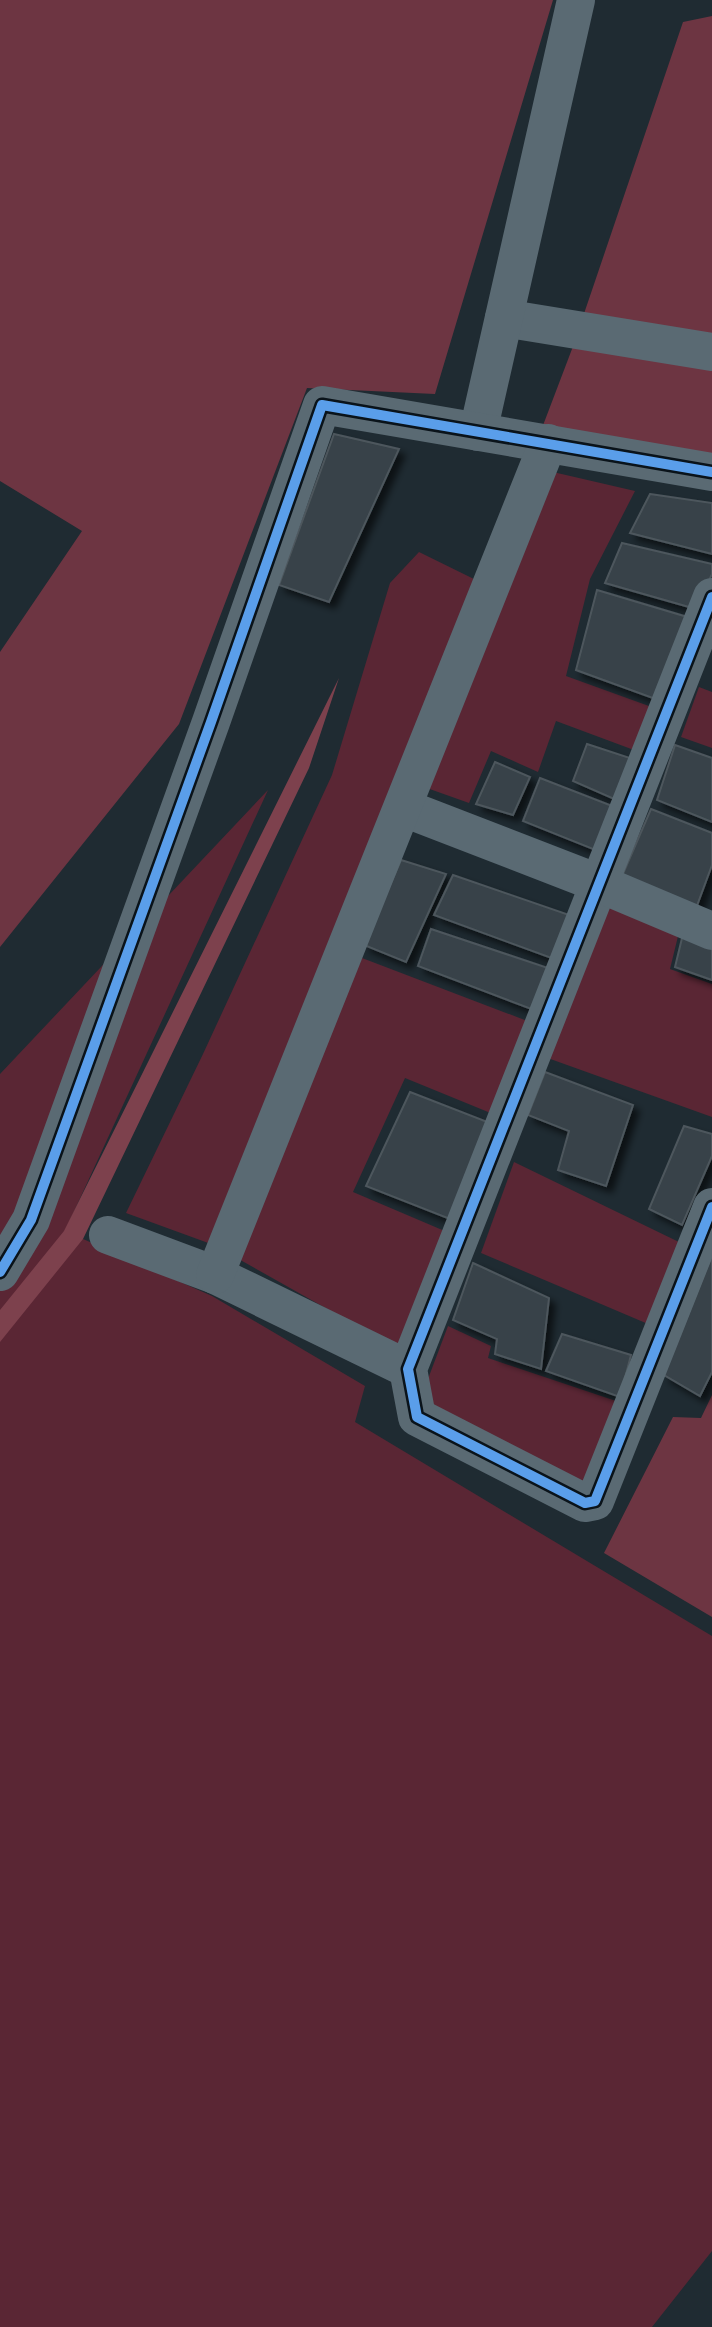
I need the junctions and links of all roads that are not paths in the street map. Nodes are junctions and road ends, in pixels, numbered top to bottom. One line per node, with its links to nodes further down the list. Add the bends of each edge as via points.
1 (576, 0): 2 (street)
2 (504, 318): 3 (street); 4 (street)
3 (712, 352)
4 (478, 432): 5 (street); 13 (street, via 322,405 31,1220)
5 (548, 443): 6 (street); 8 (street)
6 (712, 472)
7 (712, 597): 9 (street)
8 (404, 808): 9 (street); 14 (street)
9 (598, 883): 10 (street); 15 (street)
10 (712, 931)
11 (712, 1207): 15 (street, via 595,1501 584,1503 417,1417)
12 (108, 1235): 14 (street)
13 (0, 1272)
14 (215, 1275): 15 (street)
15 (408, 1369)

